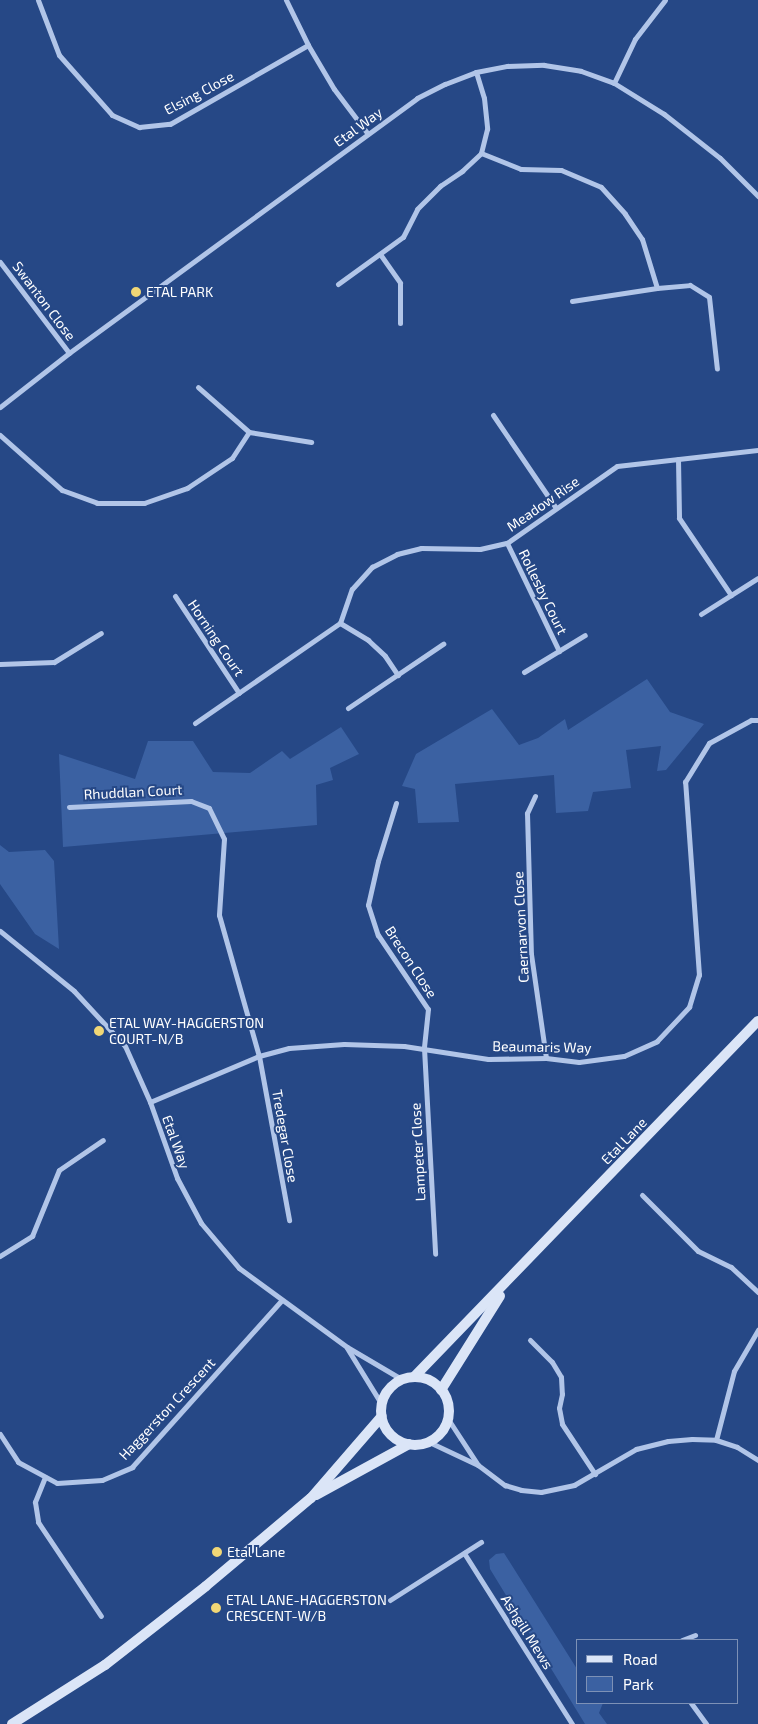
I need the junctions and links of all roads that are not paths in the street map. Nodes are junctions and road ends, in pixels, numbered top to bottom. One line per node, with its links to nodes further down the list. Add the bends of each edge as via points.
1 (38, 0): 4 (street, Elsing Close, via 59,55 112,115 139,127 170,124)
2 (286, 0): 4 (street)
3 (665, 0): 6 (street, via 635,39)
4 (308, 45): 7 (street, via 334,89)
5 (476, 72): 6 (street, Etal Way, via 507,66 544,65 581,71); 7 (street, Etal Way, via 417,98); 8 (street, via 484,98 487,129)
6 (614, 83): 9 (street, Etal Way, via 664,114 720,158)
7 (368, 134): 16 (street, Etal Way)
8 (481, 153): 10 (street, via 462,172 440,186 418,209 403,237); 13 (street, via 521,169 561,170 601,187 626,214 642,239)
9 (758, 196)
10 (380, 254): 12 (street); 15 (street, via 400,283)
11 (0, 262): 16 (street, Swanton Close)
12 (338, 284)
13 (657, 288): 14 (street); 17 (street, via 690,285 709,297)
14 (572, 301)
15 (400, 323)
16 (69, 353): 19 (street, Etal Way)
17 (717, 369)
18 (198, 387): 21 (street)
19 (0, 407)
20 (493, 415): 26 (street)
21 (249, 432): 22 (street, via 232,458 187,488 144,503 97,503 62,490); 23 (street)
22 (0, 435)
23 (310, 442)
24 (758, 450): 25 (street, Meadow Rise)
25 (678, 459): 26 (street, Meadow Rise, via 617,466); 29 (street, via 679,518)
26 (556, 508): 27 (street, Meadow Rise)
27 (507, 542): 32 (street, Meadow Rise, via 480,549 421,548 397,554 372,567 352,589); 36 (street, Rollesby Court)
28 (758, 578): 29 (street)
29 (731, 595): 31 (street)
30 (175, 596): 40 (street, Horning Court)
31 (701, 614)
32 (340, 623): 39 (street, via 368,640); 40 (street)
33 (102, 633): 37 (street, via 54,662)
34 (585, 635): 36 (street, Rollesby Court)
35 (443, 644): 39 (street)
36 (559, 650): 38 (street, Rollesby Court)
37 (0, 664)
38 (524, 672)
39 (398, 675): 41 (street)
40 (239, 693): 43 (street)
41 (348, 708)
42 (758, 720): 51 (street, Beaumaris Way, via 751,720 709,743 685,782 699,975 689,1007 657,1041 624,1056 579,1062)
43 (195, 723)
44 (535, 796): 51 (street, Caernarvon Close, via 527,813 531,954)
45 (396, 803): 49 (street, Brecon Close, via 368,905 378,935 428,1009)
46 (69, 806): 50 (street, Rhuddlan Court, via 191,800 209,808 224,839 220,915)
47 (0, 930): 52 (street, Etal Way, via 74,991 125,1046)
48 (758, 1021): 58 (street, Etal Lane)
49 (424, 1048): 50 (street, Beaumaris Way, via 344,1044 289,1048); 51 (street, Beaumaris Way, via 488,1058); 56 (street, Lampeter Close)
50 (259, 1056): 52 (street, Beaumaris Way); 55 (street, Tredegar Close)
51 (546, 1058)
52 (150, 1102): 60 (street, Etal Way, via 177,1178 201,1223 239,1268)
53 (103, 1140): 57 (street, via 59,1170 32,1236)
54 (642, 1195): 59 (street, via 698,1251 731,1268)
55 (289, 1220)
56 (435, 1254)
57 (0, 1256)
58 (509, 1280): 64 (street, Etal Lane); 66 (street, Etal Lane)
59 (758, 1292)
60 (282, 1300): 63 (street, Etal Way); 77 (street, Haggerston Crescent, via 132,1467 102,1480 56,1483)
61 (758, 1330): 71 (street, via 734,1371)
62 (530, 1340): 76 (street, via 552,1362 561,1377 562,1424)
63 (347, 1347): 65 (street, Etal Way); 67 (street, Etal Way)
64 (414, 1377): 65 (street); 66 (street, via 429,1380)
65 (403, 1380): 67 (street, via 389,1390)
66 (441, 1390): 69 (street, via 448,1403)
67 (382, 1405): 68 (street)
68 (382, 1416): 73 (street, via 391,1435); 78 (street)
69 (448, 1418): 72 (street, via 441,1432); 75 (street)
70 (0, 1434): 77 (street, Haggerston Crescent, via 18,1462)
71 (716, 1440): 74 (street, via 737,1447); 76 (street, via 692,1439 650,1445 636,1449)
72 (429, 1442): 73 (street); 75 (street)
73 (409, 1444): 78 (street)
74 (758, 1460)
75 (478, 1465): 76 (street, via 505,1484 522,1490 558,1490)
76 (595, 1474)
77 (45, 1477): 82 (street, via 35,1502 38,1522)
78 (311, 1498): 86 (street, via 159,1624 56,1698)
79 (481, 1542): 80 (street)
80 (464, 1553): 81 (street); 87 (street, Ashgill Mews)
81 (390, 1600)
82 (101, 1616)
83 (696, 1635): 84 (street)
84 (685, 1639)
85 (692, 1704): 88 (street)
86 (12, 1724)
87 (572, 1724)
88 (706, 1724)

